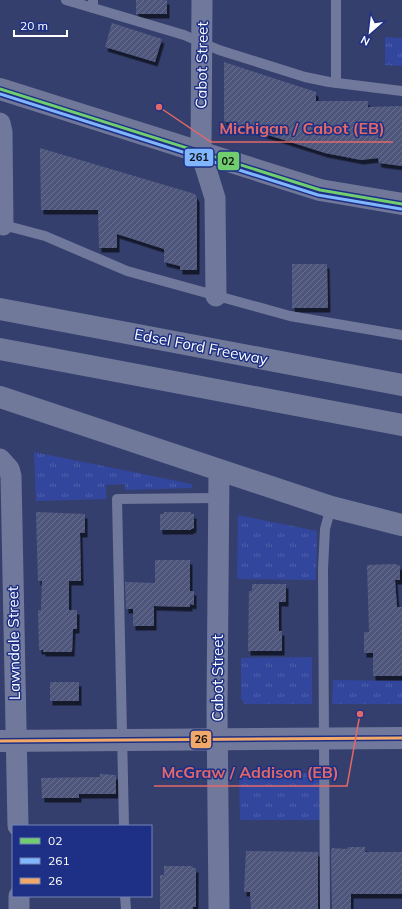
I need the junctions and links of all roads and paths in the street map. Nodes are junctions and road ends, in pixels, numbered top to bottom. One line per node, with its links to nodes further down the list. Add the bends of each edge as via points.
1 (66, 0): 4 (lane)
2 (202, 0): 5 (street, Cabot Street)
3 (336, 0): 6 (lane)
4 (93, 4): 5 (lane)
5 (203, 43): 6 (lane, via 305,77); 10 (street, Cabot Street)
6 (336, 83): 8 (lane)
7 (0, 89): 10 (main road)
8 (402, 91)
9 (0, 123): 12 (street)
10 (201, 153): 11 (main road, via 320,190); 13 (street, Cabot Street, via 215,198)
11 (402, 204)
12 (2, 224): 13 (lane, via 45,236 127,271)
13 (216, 296): 15 (lane, via 290,316)
14 (0, 309): 17 (highway, Edsel Ford Freeway)
15 (402, 335)
16 (0, 349): 19 (highway)
17 (402, 385)
18 (0, 397): 21 (highway)
19 (402, 425)
20 (3, 461): 29 (street, Lawndale Street, via 11,476)
21 (219, 471): 22 (street, Cabot Street); 23 (highway)
22 (218, 498): 26 (street, Cabot Street); 28 (lane, via 117,499)
23 (331, 507): 24 (highway); 27 (lane, via 325,529 323,569)
24 (402, 525)
25 (402, 738): 27 (street)
26 (218, 739): 27 (street); 28 (street); 36 (street, Cabot Street)
27 (324, 739): 37 (lane)
28 (123, 740): 29 (street); 31 (lane)
29 (8, 741): 30 (street, Lawndale Street)
30 (18, 825)
31 (124, 825)
32 (19, 897): 34 (street)
33 (126, 897): 35 (lane)
34 (19, 909)
35 (126, 909)
36 (219, 909)
37 (325, 909)

